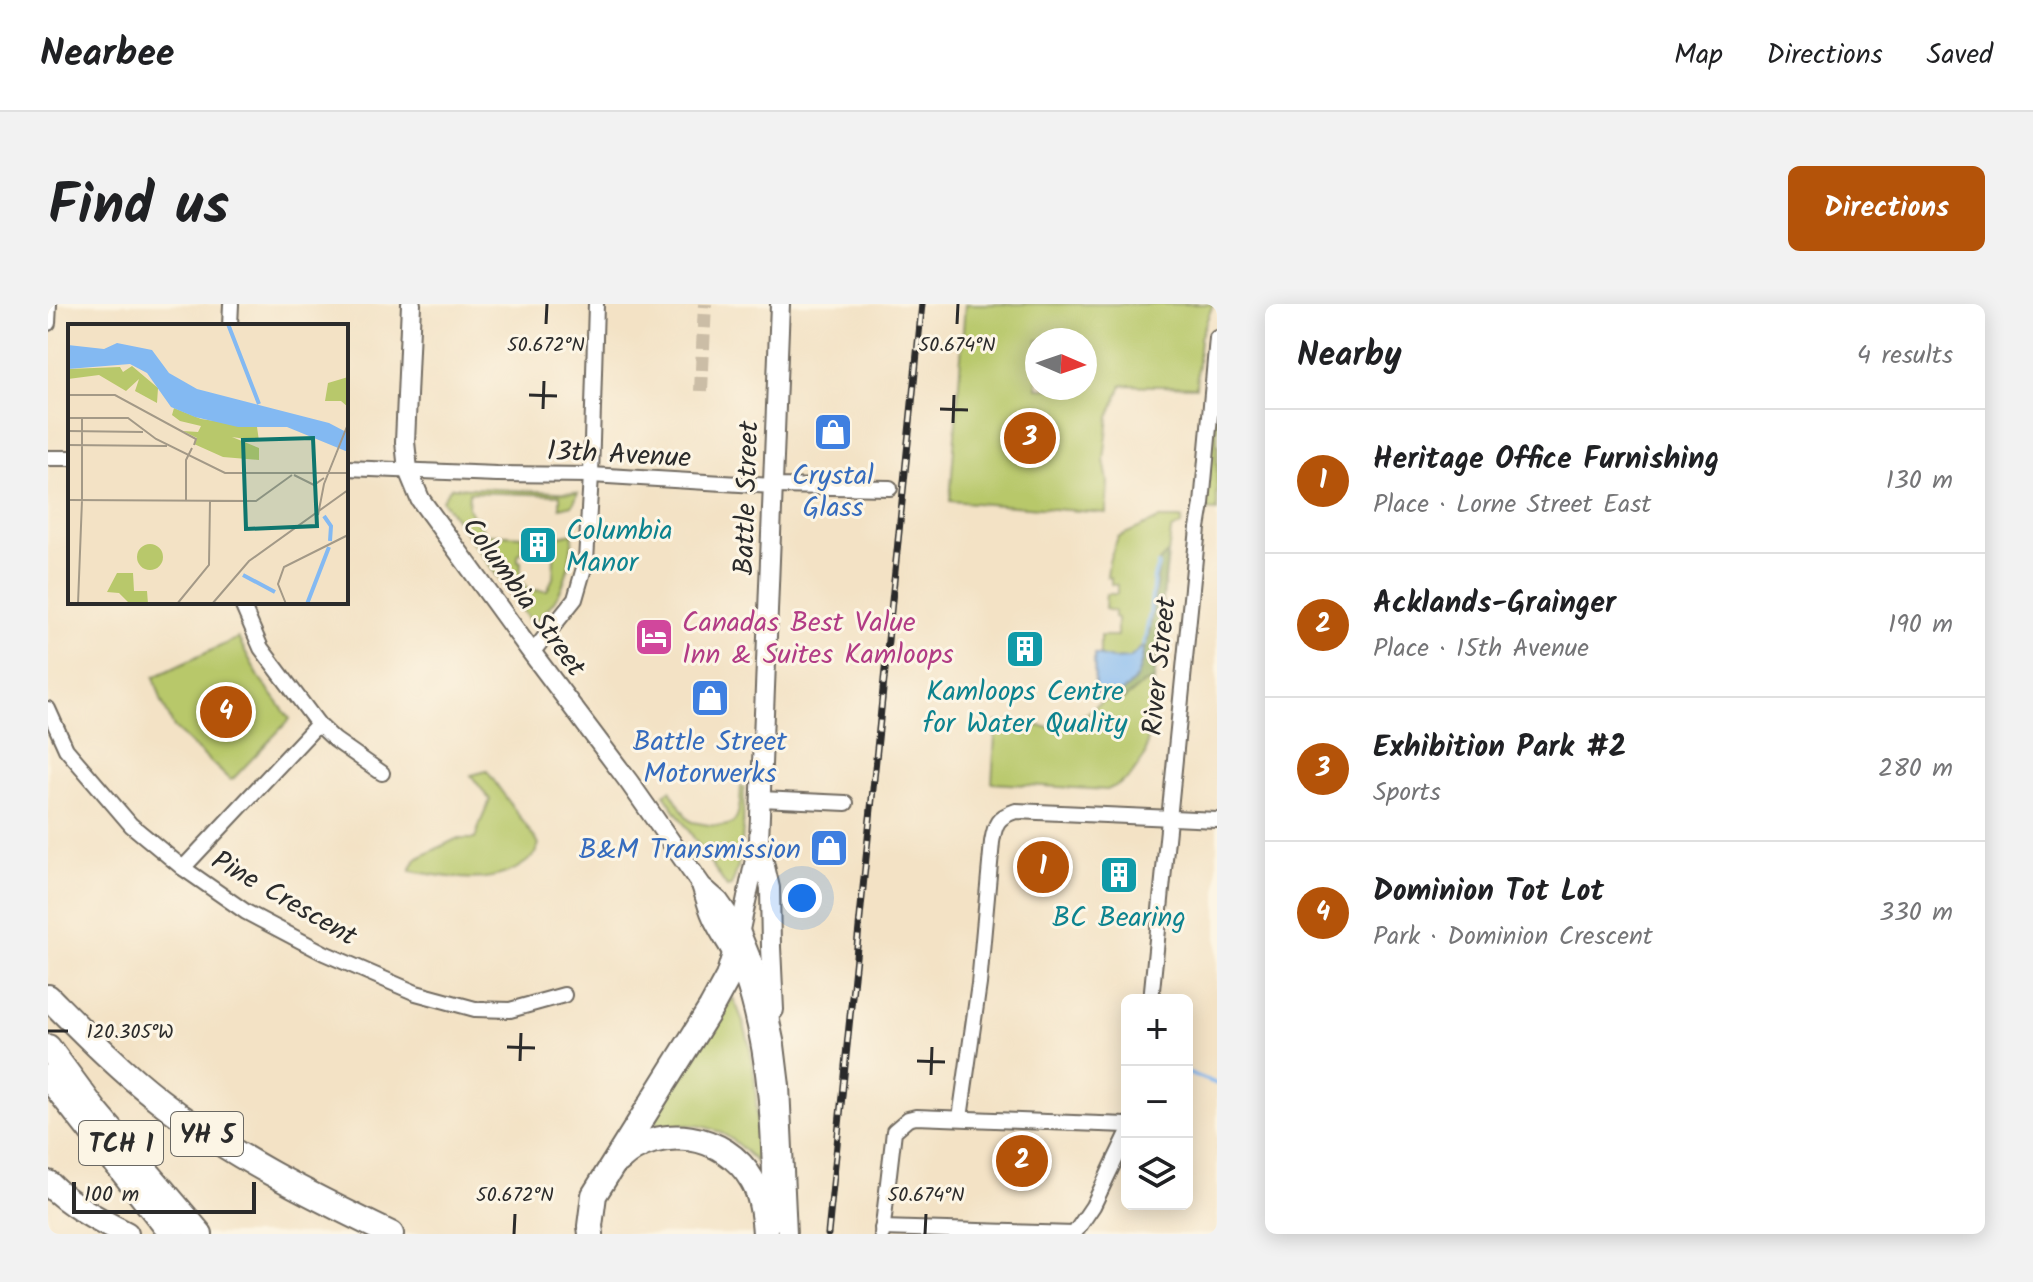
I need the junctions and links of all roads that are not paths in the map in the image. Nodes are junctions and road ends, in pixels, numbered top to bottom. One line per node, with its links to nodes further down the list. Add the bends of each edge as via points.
1 (49, 304): 6 (street)
2 (231, 304): 7 (street)
3 (411, 304): 10 (main road, Columbia Street)
4 (596, 304): 11 (street)
5 (780, 304): 12 (main road, Battle Street)
6 (48, 323)
7 (230, 324)
8 (1217, 338): 14 (street, River Street)
9 (348, 468): 10 (street, 13th Avenue)
10 (408, 470): 11 (street, 13th Avenue); 16 (main road, Columbia Street, via 420,499)
11 (591, 475): 12 (street, 13th Avenue); 16 (street, via 586,561 579,588)
12 (773, 486): 13 (street, 13th Avenue); 20 (main road, Battle Street)
13 (890, 488)
14 (1210, 503): 22 (street, River Street, via 1198,528)
15 (242, 604): 18 (street, via 261,648)
16 (532, 653): 26 (main road, Columbia Street, via 702,886 714,921)
17 (48, 709): 25 (street, Pine Crescent, via 66,749 131,825)
18 (318, 724): 19 (street); 25 (street)
19 (382, 773)
20 (761, 799): 21 (street); 24 (main road, Battle Street)
21 (846, 803)
22 (1170, 818): 23 (street); 27 (street, River Street); 33 (street, via 1016,811 1000,817 992,842)
23 (1217, 820)
24 (759, 841): 26 (main road, Battle Street); 30 (main road, via 770,888)
25 (183, 868): 28 (street, Pine Crescent, via 246,912 416,993 475,1009 510,1010)
26 (737, 943): 30 (main road, via 753,963); 36 (highway, via 728,977 711,1008); 45 (main road, via 761,1049)
27 (1152, 994)
28 (564, 995)
29 (48, 997): 42 (highway, YH 5, via 128,1074 213,1138)
30 (775, 1045): 46 (main road)
31 (48, 1047): 41 (highway, TCH 1)
32 (48, 1077): 40 (highway, TCH 1)
33 (960, 1118): 34 (street); 38 (street, via 916,1117 894,1131)
34 (1121, 1125)
35 (1126, 1138): 47 (street)
36 (609, 1170): 43 (highway, via 594,1195); 44 (highway, via 649,1140 693,1138 723,1149 753,1181)
37 (48, 1183): 39 (highway, via 90,1216)
38 (882, 1231): 47 (street)
39 (126, 1234)
40 (172, 1234)
41 (200, 1234)
42 (391, 1234)
43 (591, 1234)
44 (765, 1234)
45 (774, 1234)
46 (787, 1234)
47 (1074, 1234)

